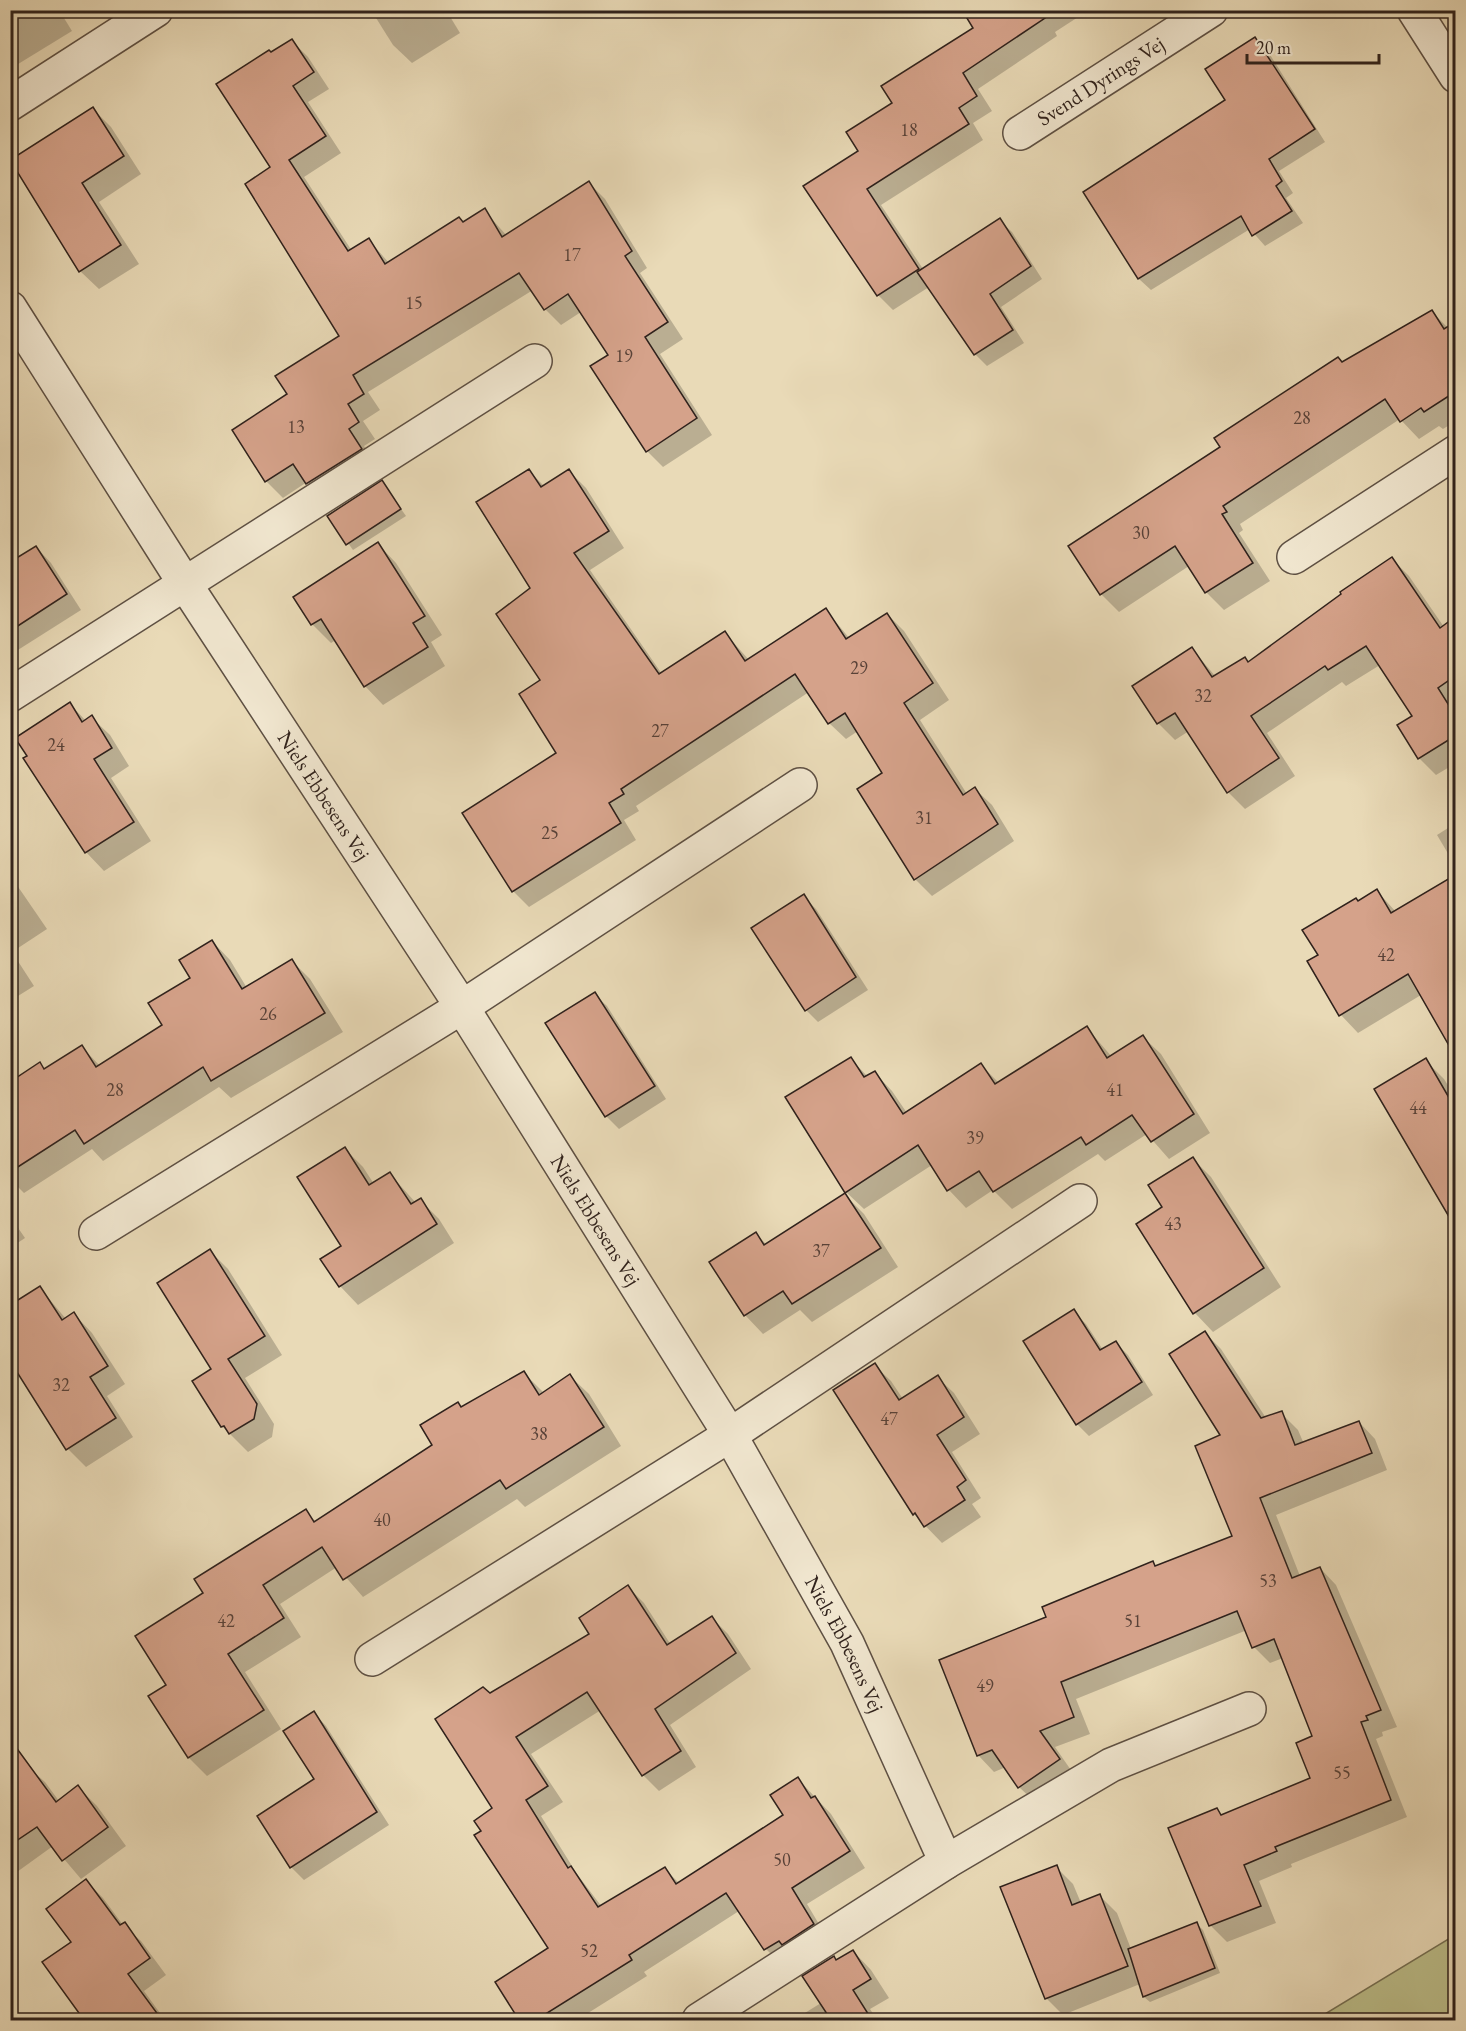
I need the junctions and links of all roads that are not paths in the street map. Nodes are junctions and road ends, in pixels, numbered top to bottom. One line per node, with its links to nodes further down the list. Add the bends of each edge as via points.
1 (156, 10): 5 (street)
2 (1211, 10): 6 (street, Svend Dyrings Vej)
3 (1414, 10): 4 (street)
4 (1455, 76)
5 (10, 104)
6 (1020, 133)
7 (10, 308): 11 (street, Niels Ebbesens Vej)
8 (535, 361): 11 (street)
9 (1455, 452): 10 (street)
10 (1294, 557)
11 (185, 584): 12 (street); 14 (street, Niels Ebbesens Vej)
12 (10, 696)
13 (800, 785): 14 (street)
14 (462, 1007): 16 (street); 17 (street, Niels Ebbesens Vej)
15 (1080, 1201): 17 (street)
16 (96, 1233)
17 (730, 1435): 18 (street); 20 (street, Niels Ebbesens Vej, via 847,1643)
18 (372, 1659)
19 (1249, 1709): 20 (street, via 1111,1765)
20 (946, 1862): 21 (street)
21 (699, 2020)

